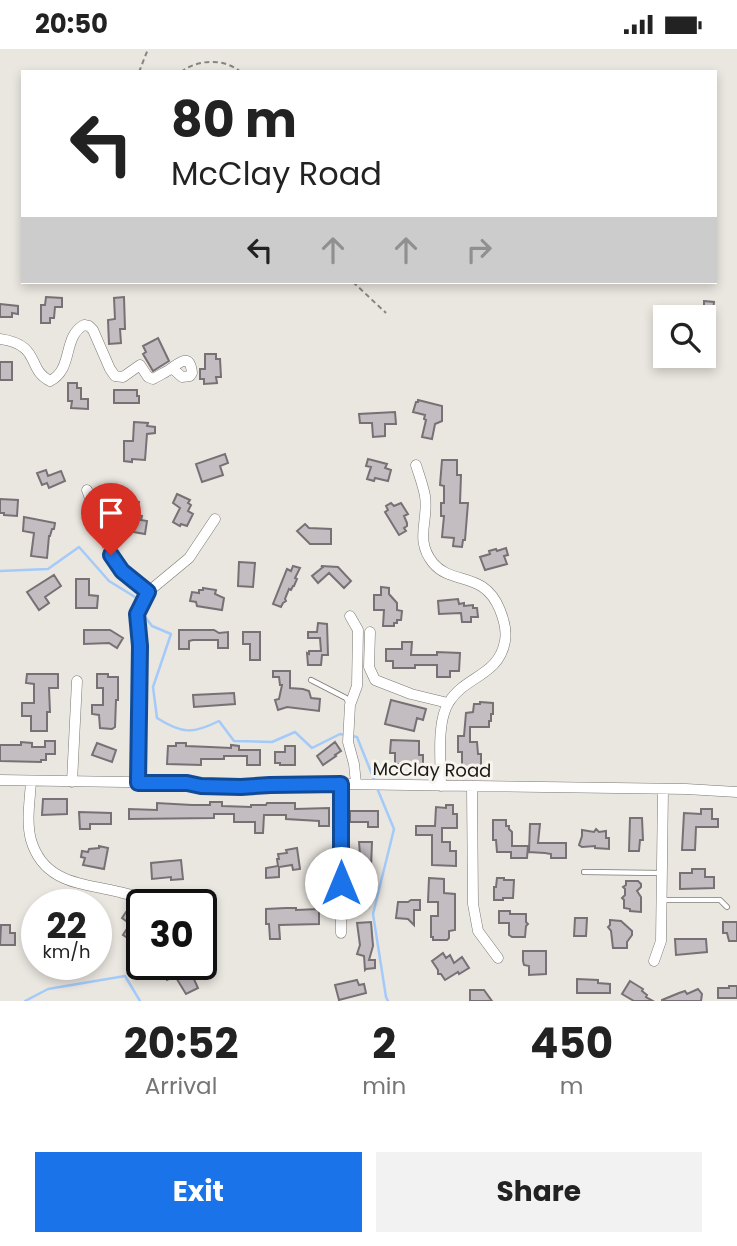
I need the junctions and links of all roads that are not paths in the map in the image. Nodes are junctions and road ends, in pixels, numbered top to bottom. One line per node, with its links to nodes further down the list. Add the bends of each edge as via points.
1 (0, 339): 2 (street, via 15,341 26,349 40,374 50,380 65,367 72,338 84,325 93,330 115,376 140,365 153,379)
2 (172, 369)
3 (416, 465): 11 (street, via 425,496 422,537 433,563 489,592 506,628 494,666)
4 (87, 491): 6 (street, via 111,555)
5 (215, 519): 6 (street, via 189,558)
6 (147, 594): 16 (street, via 137,611)
7 (350, 616): 12 (street, via 358,630 357,686)
8 (370, 632): 11 (street, via 369,667 375,680)
9 (310, 680): 12 (lane, via 346,698)
10 (77, 681): 15 (street)
11 (448, 703): 19 (street, via 441,722)
12 (350, 705): 18 (street, via 348,742)
13 (0, 781): 14 (street, McClay Road)
14 (31, 781): 15 (street, McClay Road); 25 (street, via 29,827 40,859 57,876 76,884)
15 (72, 782): 16 (street, McClay Road)
16 (138, 783): 17 (street, McClay Road)
17 (341, 784): 18 (street, McClay Road); 28 (street)
18 (356, 784): 19 (street, McClay Road)
19 (441, 786): 20 (street, McClay Road)
20 (472, 787): 21 (street, McClay Road); 29 (street, via 473,904 478,931)
21 (663, 789): 22 (street, McClay Road); 24 (street)
22 (737, 792)
23 (584, 872): 24 (lane)
24 (662, 873): 26 (street)
25 (126, 894)
26 (662, 899): 27 (lane, via 720,900); 30 (street, via 661,941)
27 (727, 907)
28 (341, 933)
29 (498, 958)
30 (654, 961)

